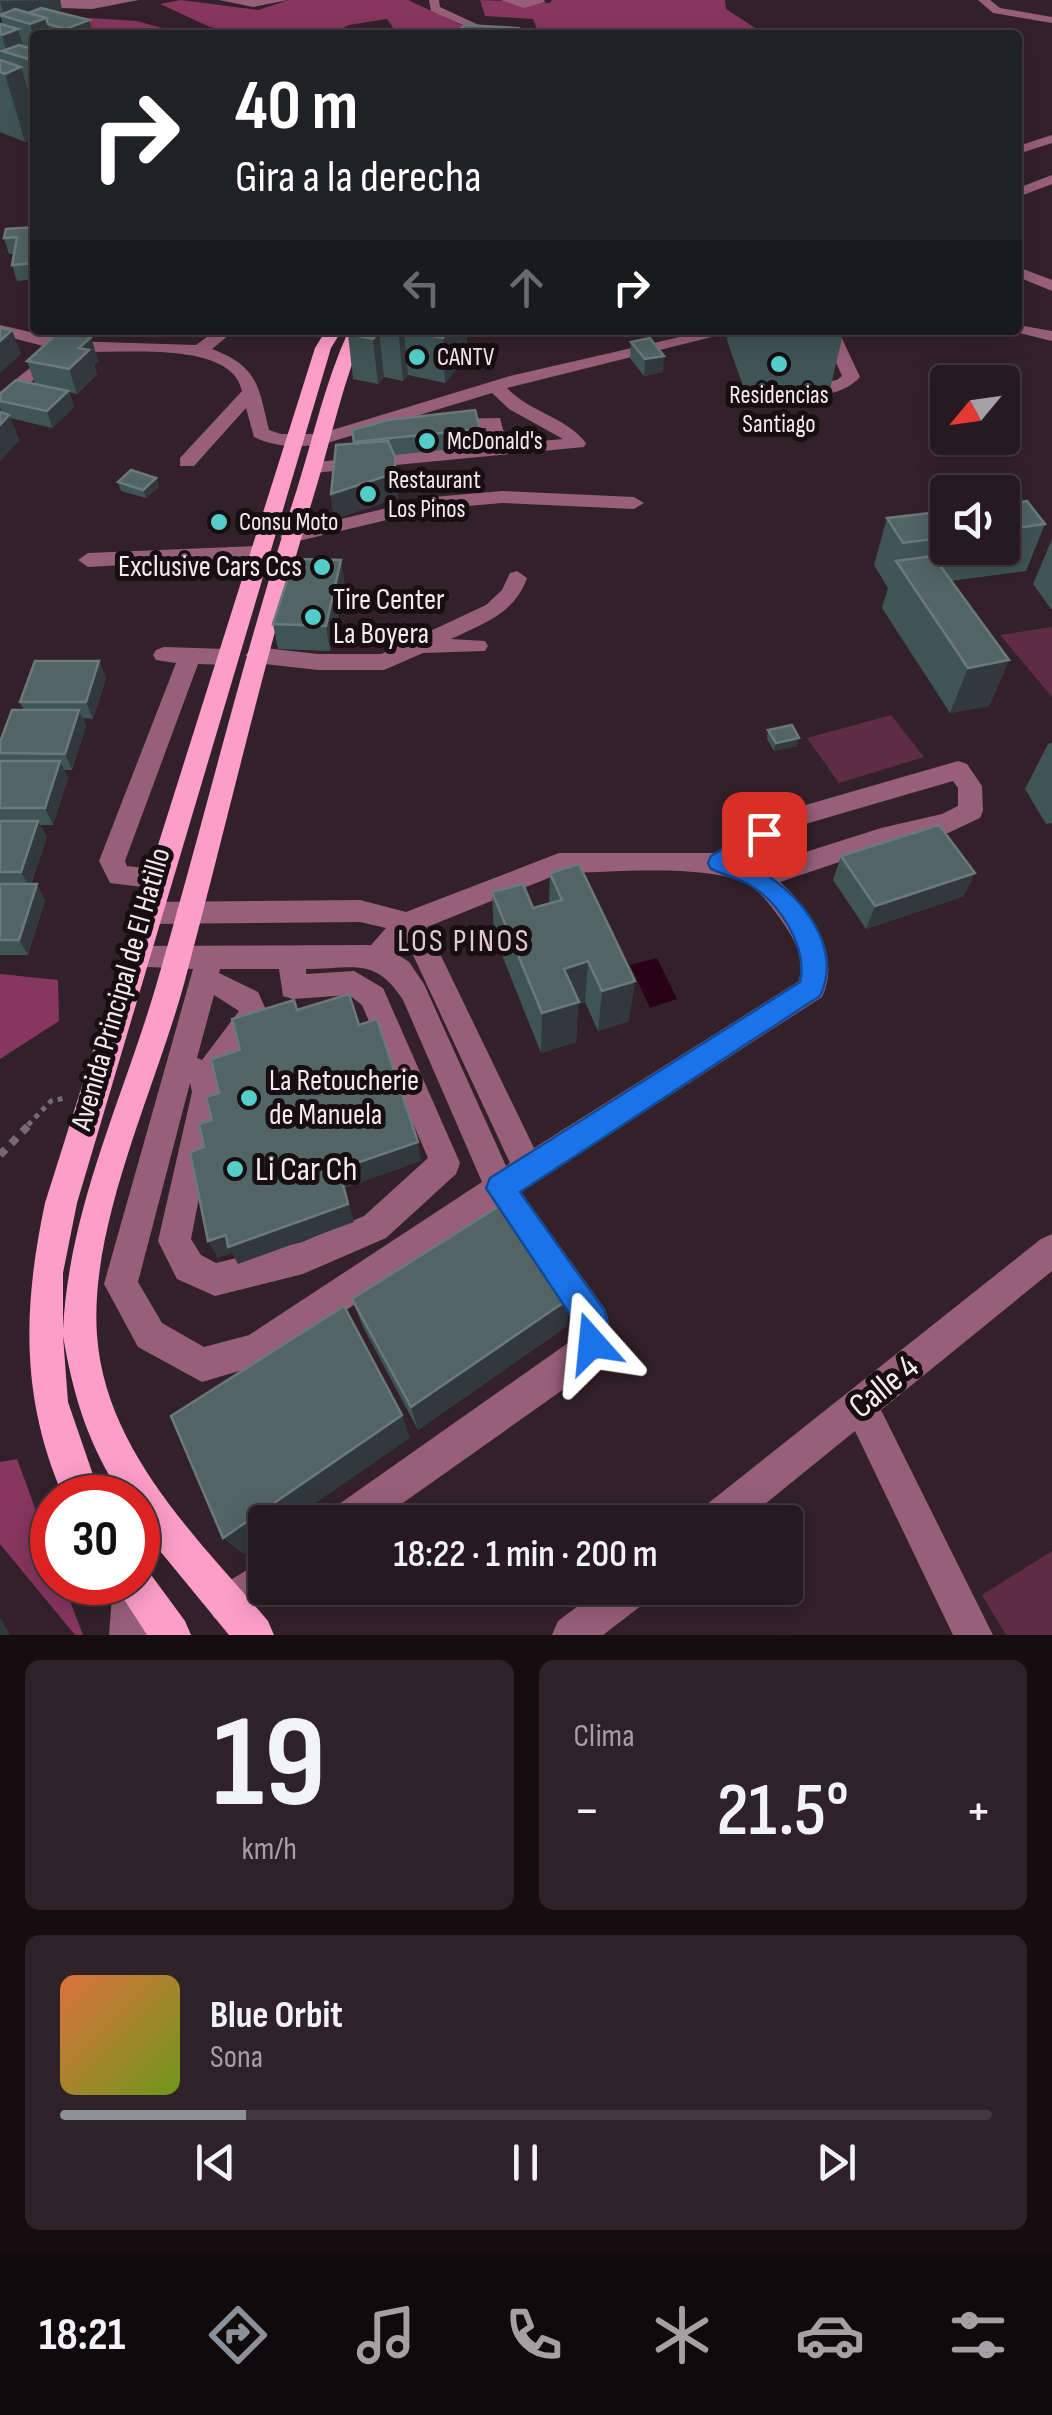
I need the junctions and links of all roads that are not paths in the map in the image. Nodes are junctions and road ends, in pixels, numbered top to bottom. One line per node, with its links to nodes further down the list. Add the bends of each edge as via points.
1 (30, 0): 9 (street)
2 (134, 0): 9 (street)
3 (224, 0): 4 (street)
4 (283, 0)
5 (434, 0): 12 (street, via 434,9)
6 (506, 0): 7 (street, via 532,6)
7 (538, 0)
8 (983, 0): 11 (street, via 997,11)
9 (44, 4): 10 (street)
10 (4, 6)
11 (1052, 20)
12 (483, 30)
13 (1052, 139): 14 (street)
14 (1022, 149)
15 (1052, 179): 16 (street)
16 (1022, 192)
17 (1022, 274): 18 (street)
18 (1052, 286)
19 (0, 330): 28 (street)
20 (1022, 331): 26 (street)
21 (220, 335): 29 (street)
22 (331, 335): 35 (main road, Avenida Principal de El Hatillo)
23 (354, 335): 34 (main road, Avenida Principal de El Hatillo)
24 (711, 335): 30 (street)
25 (832, 335): 31 (street, via 851,377 846,385)
26 (1052, 336)
27 (142, 338): 28 (street); 29 (street)
28 (68, 346): 33 (street)
29 (200, 350): 32 (street, via 243,372)
30 (496, 386): 34 (street); 36 (street, via 508,405 566,430 577,443)
31 (744, 389)
32 (250, 394): 35 (street, via 260,433); 37 (street)
33 (0, 401)
34 (320, 439): 35 (street); 39 (main road, Avenida Principal de El Hatillo)
35 (296, 440): 42 (main road, Avenida Principal de El Hatillo)
36 (500, 451): 38 (street); 38 (street, via 497,426 486,420 398,429 350,443)
37 (187, 462)
38 (349, 466): 39 (street)
39 (313, 467): 41 (main road, Avenida Principal de El Hatillo)
40 (634, 504): 41 (street, via 502,497 433,503)
41 (290, 537): 48 (main road, Avenida Principal de El Hatillo)
42 (259, 552): 43 (street); 50 (main road, Avenida Principal de El Hatillo)
43 (88, 560)
44 (518, 578): 46 (street, via 494,610)
45 (477, 646): 46 (street)
46 (420, 647): 48 (street, via 384,662)
47 (164, 655): 49 (street)
48 (256, 655): 56 (main road, Avenida Principal de El Hatillo)
49 (190, 656): 50 (street); 52 (street, via 112,860 119,876)
50 (226, 657): 52 (main road, Avenida Principal de El Hatillo)
51 (719, 863): 53 (street); 53 (street, via 787,820 958,770 970,786 971,811 948,823); 57 (street, via 560,864)
52 (159, 878): 54 (main road, Avenida Principal de El Hatillo)
53 (759, 878): 65 (street, via 808,938 817,962 812,988)
54 (148, 913): 56 (street); 59 (main road, Avenida Principal de El Hatillo)
55 (251, 913): 56 (street); 57 (street, via 360,911); 60 (street)
56 (187, 914): 61 (main road, Avenida Principal de El Hatillo)
57 (406, 924): 58 (street); 65 (street, via 418,936)
58 (378, 957): 62 (street); 65 (street, via 399,970 414,992)
59 (136, 958): 61 (street); 70 (main road, Avenida Principal de El Hatillo, via 61,1203 47,1274 50,1402)
60 (247, 958): 61 (street); 62 (street)
61 (196, 966): 63 (street); 64 (street); 74 (main road, Avenida Principal de El Hatillo, via 100,1193 80,1336 108,1443 133,1485)
62 (292, 973): 63 (street); 66 (street, via 354,983 373,997 445,1163)
63 (254, 1006): 64 (street, via 254,1014)
64 (194, 1071): 66 (street, via 207,1092 174,1241 189,1267 216,1280 303,1258); 68 (street, via 121,1284 150,1335 202,1364 257,1350)
65 (514, 1178): 68 (street); 71 (street, via 593,1321 592,1343)
66 (375, 1226): 68 (street, via 383,1230)
67 (1051, 1252): 69 (street, Calle 4)
68 (392, 1260)
69 (862, 1406): 72 (street, Calle 4); 82 (street)
70 (73, 1475)
71 (369, 1505)
72 (736, 1505)
73 (248, 1590): 74 (street)
74 (228, 1604): 80 (main road, Avenida Principal de El Hatillo)
75 (131, 1605): 78 (street)
76 (149, 1605): 79 (main road)
77 (610, 1605): 81 (street)
78 (129, 1635)
79 (171, 1635)
80 (254, 1635)
81 (572, 1635)
82 (973, 1635)

